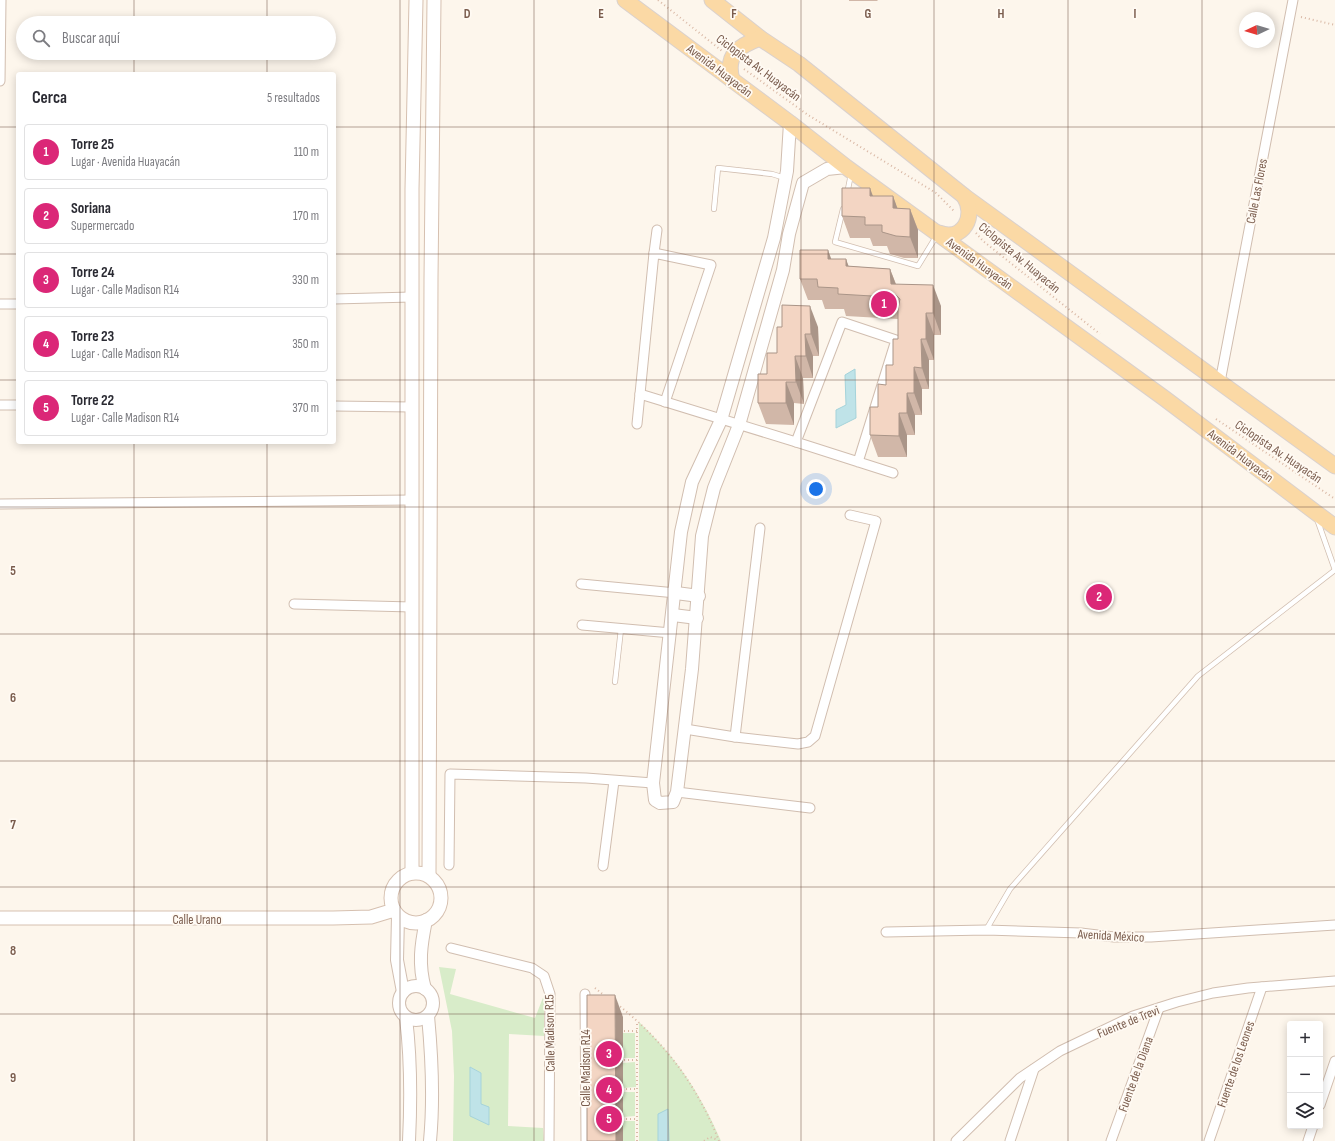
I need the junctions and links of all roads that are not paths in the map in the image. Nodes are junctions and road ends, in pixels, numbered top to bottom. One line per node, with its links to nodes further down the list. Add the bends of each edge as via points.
1 (1, 0): 9 (street)
2 (416, 0): 23 (main road)
3 (434, 0): 28 (main road)
4 (625, 0): 8 (main road, Avenida Huayacán)
5 (712, 0): 7 (main road)
6 (1293, 0): 29 (street, Calle Las Flores)
7 (760, 38): 8 (main road, via 738,48 731,59); 14 (main road, via 799,64)
8 (732, 80): 10 (main road, Avenida Huayacán)
9 (0, 81)
10 (790, 123): 11 (main road, Avenida Huayacán); 12 (street)
11 (849, 169): 13 (street, via 827,169); 15 (lane); 19 (main road, Avenida Huayacán)
12 (785, 178): 13 (street); 17 (lane, via 772,174 718,168); 21 (street)
13 (803, 183): 22 (street, via 789,234)
14 (964, 196): 19 (main road, via 969,207 967,223 950,236); 29 (main road)
15 (845, 199)
16 (844, 206): 19 (lane, via 835,242 918,266)
17 (714, 209)
18 (657, 230): 20 (street)
19 (938, 233): 45 (main road, Avenida Huayacán)
20 (654, 253): 30 (street); 31 (street, via 712,265)
21 (767, 265): 22 (street); 36 (street)
22 (783, 270): 38 (street)
23 (412, 297): 24 (street); 27 (main road)
24 (336, 299)
25 (0, 304): 26 (street)
26 (16, 304)
27 (412, 364): 28 (main road); 35 (main road)
28 (430, 364): 70 (main road)
29 (1220, 382): 41 (main road)
30 (640, 394): 31 (street); 37 (street)
31 (665, 402): 36 (street)
32 (0, 405): 33 (street)
33 (16, 405)
34 (336, 406): 35 (street)
35 (412, 407): 43 (main road)
36 (721, 420): 38 (street); 51 (street, via 692,482 681,532)
37 (637, 424)
38 (739, 425): 39 (street); 52 (street, via 714,488 704,530)
39 (796, 442): 40 (street); 40 (street, via 842,322 897,337)
40 (858, 462): 42 (street)
41 (1335, 466)
42 (893, 473)
43 (412, 500): 44 (street); 54 (main road)
44 (0, 504)
45 (1315, 512): 47 (main road, Avenida Huayacán); 49 (lane)
46 (850, 515): 62 (street, via 876,521 815,736 808,742 798,744)
47 (1335, 527)
48 (760, 528): 62 (street)
49 (1335, 570): 75 (lane, via 1198,676 1010,890)
50 (581, 584): 51 (street)
51 (676, 593): 52 (street); 55 (street)
52 (699, 596): 56 (street)
53 (294, 604): 54 (street)
54 (412, 607): 69 (main road)
55 (673, 615): 56 (street); 59 (street)
56 (696, 618): 61 (street)
57 (582, 625): 58 (street)
58 (621, 629): 59 (street); 60 (lane)
59 (671, 634): 64 (street)
60 (615, 682)
61 (685, 729): 62 (street); 65 (street)
62 (735, 737)
63 (614, 780): 64 (street); 67 (street, via 450,774); 68 (street)
64 (653, 783): 65 (street, via 656,800 660,803 673,802)
65 (677, 792): 66 (street)
66 (810, 808)
67 (449, 865)
68 (603, 866)
69 (412, 872): 70 (main road); 71 (main road, via 404,875 393,887 391,894)
70 (429, 876): 73 (main road, via 438,886 441,899 437,910)
71 (396, 913): 72 (main road, Calle Urano, via 371,917 333,918); 73 (main road, via 412,922); 81 (street, via 397,960)
72 (0, 918)
73 (426, 920): 80 (street, via 420,957 420,970)
74 (1335, 925): 75 (street, Avenida México, via 1151,937)
75 (986, 930): 76 (street, Avenida México)
76 (886, 932)
77 (451, 948): 94 (street, Calle Madison R15, via 532,968 544,976 550,994)
78 (1335, 981): 79 (street, Fuente de Trevi)
79 (1262, 987): 83 (street, Fuente de Trevi, via 1213,993); 99 (street, Fuente de los Leones)
80 (425, 989): 81 (street, via 414,986); 84 (street, via 431,994 433,1002)
81 (403, 992): 85 (street, via 399,1006)
82 (585, 994): 95 (street, Calle Madison R14)
83 (1159, 1008): 87 (street, Fuente de Trevi, via 1132,1016 1096,1033 1060,1051); 98 (street, Fuente de la Diana)
84 (428, 1016): 85 (street, via 418,1021); 93 (street, via 433,1106)
85 (406, 1018): 92 (street, via 410,1056)
86 (1335, 1061): 89 (street)
87 (1034, 1069): 96 (street, Fuente de Trevi, via 994,1101); 97 (street)
88 (1335, 1081): 90 (street)
89 (1323, 1096)
90 (1323, 1100)
91 (1312, 1129): 100 (street)
92 (409, 1138): 93 (street, via 419,1141)
93 (430, 1140)
94 (549, 1141)
95 (586, 1141)
96 (956, 1141)
97 (1010, 1141)
98 (1111, 1141)
99 (1208, 1141)
100 (1308, 1141)

